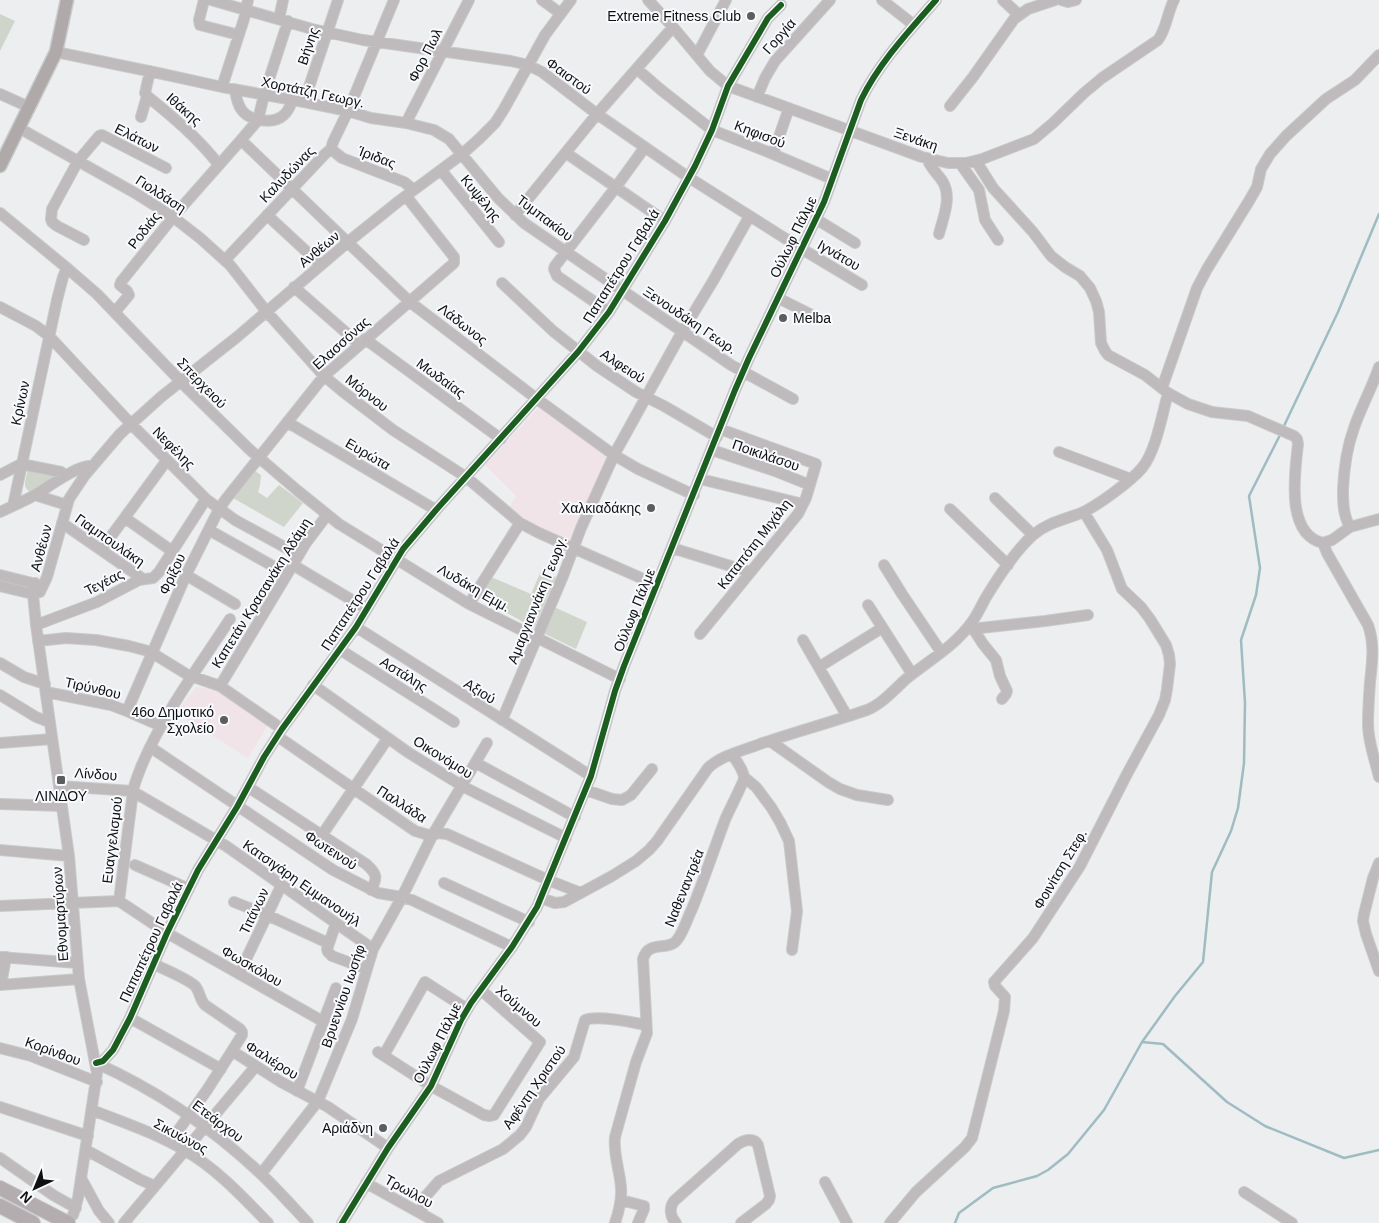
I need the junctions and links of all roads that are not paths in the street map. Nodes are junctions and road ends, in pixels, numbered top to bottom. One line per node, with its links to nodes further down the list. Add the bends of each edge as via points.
1 (67, 0): 31 (main road)
2 (204, 0): 29 (street, via 200,25)
3 (211, 0): 20 (street, Φαιστού)
4 (283, 0): 25 (street, Ροδιάς)
5 (338, 0): 28 (street, Βήνης)
6 (394, 0): 30 (street, Καλυδώνας)
7 (469, 0): 32 (street, Φορ Πωλ)
8 (542, 0): 23 (street)
9 (571, 0): 23 (street, Ανθέων)
10 (648, 0): 27 (street, Ξενάκη)
11 (726, 0): 33 (street)
12 (830, 0): 44 (street, Γοργία, via 775,61)
13 (882, 0): 26 (street)
14 (936, 0): 26 (street, Ούλωφ Πάλμε)
15 (1003, 0): 24 (street)
16 (1055, 0): 24 (street)
17 (1061, 0): 18 (street)
18 (1076, 0)
19 (1174, 0): 66 (street, Ξενάκη, via 1156,42 1096,83 1037,137)
20 (223, 1): 21 (street, Φαιστού)
21 (247, 5): 25 (street, Φαιστού); 29 (street)
22 (781, 5): 38 (street, Παπαπέτρου Γαβαλά, via 768,18)
23 (560, 14): 35 (street, Ανθέων)
24 (1019, 15): 47 (street, via 1006,28)
25 (284, 20): 28 (street, Φαιστού); 42 (street, Ροδιάς)
26 (914, 25): 57 (street, Ούλωφ Πάλμε, via 869,84)
27 (673, 27): 33 (street, Ξενάκη); 36 (street)
28 (327, 32): 30 (street, Φαιστού); 46 (street, Βήνης)
29 (239, 35): 39 (street)
30 (376, 42): 32 (street, Φαιστού); 50 (street, Καλυδώνας)
31 (56, 52): 37 (street, Χορτάτζη Γεωργ.); 48 (main road)
32 (443, 52): 35 (street, Φαιστού); 54 (street, Φορ Πωλ)
33 (697, 55): 38 (street, Ξενάκη)
34 (1379, 55): 115 (street, via 1355,80 1326,99 1270,154 1249,202 1197,288)
35 (528, 65): 51 (street, Φαιστού, via 546,74); 63 (street, Ανθέων, via 495,122)
36 (637, 68): 51 (street); 56 (street, Κηφισού)
37 (150, 71): 39 (street, Χορτάτζη Γεωργ.); 43 (street, Ιθάκης)
38 (728, 86): 44 (street, Ξενάκη); 56 (street, Παπαπέτρου Γαβαλά)
39 (222, 87): 40 (street, Χορτάτζη Γεωργ.)
40 (235, 90): 42 (street, Χορτάτζη Γεωργ.); 53 (street, via 242,110)
41 (0, 94): 48 (street)
42 (264, 95): 45 (street, Χορτάτζη Γεωργ.); 53 (street, Ροδιάς)
43 (147, 96): 52 (street); 68 (street, Ιθάκης, via 204,146)
44 (757, 97): 49 (street, Ξενάκη)
45 (292, 100): 46 (street, Χορτάτζη Γεωργ.); 53 (street, via 282,116 274,120)
46 (304, 102): 50 (street, Χορτάτζη Γεωργ.)
47 (950, 106)
48 (29, 107): 55 (main road)
49 (789, 108): 57 (street, Ξενάκη); 62 (street)
50 (348, 111): 54 (street, Χορτάτζη Γεωργ.); 60 (street, Καλυδώνας)
51 (597, 114): 59 (street, Φαιστού); 61 (street)
52 (141, 117)
53 (258, 120): 58 (street, Ροδιάς)
54 (406, 123): 63 (street, Χορτάτζη Γεωργ., via 442,134)
55 (19, 128): 65 (street, Γιολδάση); 69 (main road)
56 (712, 130): 62 (street, Κηφισού); 72 (street, Παπαπέτρου Γαβαλά)
57 (849, 130): 64 (street, Ξενάκη); 73 (street, Ούλωφ Πάλμε)
58 (241, 140): 68 (street, Ροδιάς); 75 (street, Λάδωνος)
59 (645, 147): 72 (street, Φαιστού); 74 (street)
60 (331, 149): 75 (street, Καλυδώνας); 76 (street, Ίριδας, via 342,158 404,182)
61 (566, 152): 74 (street); 79 (street)
62 (773, 154): 73 (street, Κηφισού)
63 (461, 155): 71 (street, Ανθέων); 79 (street, Τυμπακίου)
64 (927, 158): 67 (street, Ξενάκη); 84 (street, via 947,194)
65 (78, 161): 70 (street, Ελάτων, via 102,135); 80 (street, Γιολδάση); 85 (street, via 53,206 51,218 57,226)
66 (976, 161): 67 (street, Ξενάκη); 115 (street, via 997,194 1051,256 1080,276 1090,288 1100,317 1100,340 1105,351)
67 (960, 163): 86 (street, via 979,190 985,220)
68 (219, 165): 80 (street, Ροδιάς)
69 (0, 166)
70 (166, 168)
71 (441, 170): 76 (street, Ανθέων); 88 (street, Κυψέλης)
72 (688, 177): 81 (street, Φαιστού); 83 (street, Παπαπέτρου Γαβαλά)
73 (832, 179): 82 (street, Ούλωφ Πάλμε)
74 (616, 187): 83 (street); 91 (street)
75 (292, 189): 78 (street, Καλυδώνας); 87 (street, Λάδωνος)
76 (410, 193): 87 (street, Ανθέων); 93 (street, Ίριδας, via 454,257)
77 (0, 212): 95 (street, Σπερχειού)
78 (267, 215): 92 (street, Καλυδώνας); 94 (street)
79 (516, 215): 91 (street, Τυμπακίου)
80 (172, 216): 92 (street, Γιολδάση); 103 (street, Ροδιάς, via 121,282 128,295)
81 (749, 217): 90 (street, Φαιστού); 107 (street, Αμαργιαννάκη Γεωργ.)
82 (816, 219): 89 (street); 90 (street, Ούλωφ Πάλμε)
83 (665, 221): 99 (street, Παπαπέτρου Γαβαλά)
84 (939, 234)
85 (84, 240)
86 (998, 240)
87 (348, 242): 94 (street, Ανθέων); 101 (street, Λάδωνος)
88 (499, 242)
89 (855, 243)
90 (802, 250): 97 (street, Ιγνάτου); 100 (street, Ούλωφ Πάλμε)
91 (567, 252): 99 (street, Τυμπακίου); 105 (street, via 555,266 555,273)
92 (225, 260): 104 (street, Γιολδάση)
93 (454, 262): 101 (street, Ελασσόνας)
94 (321, 265): 98 (street, Ανθέων)
95 (67, 268): 103 (street, Σπερχειού); 108 (street)
96 (502, 284): 110 (street, Αλφειού)
97 (862, 285)
98 (294, 287): 104 (street, Ανθέων); 109 (street, Μωδαίας)
99 (623, 291): 105 (street, Παπαπέτρου Γαβαλά); 107 (street, Ξενουδάκη Γεωρ.)
100 (778, 298): 106 (street); 112 (street, Ούλωφ Πάλμε)
101 (410, 302): 109 (street, Ελασσόνας); 117 (street, Λάδωνος)
102 (0, 307): 108 (street, Νεφέλης)
103 (115, 312): 114 (street, Σπερχειού)
104 (266, 312): 113 (street, Μόρνου); 114 (street, Ανθέων)
105 (609, 312): 110 (street, Παπαπέτρου Γαβαλά)
106 (810, 314)
107 (682, 332): 112 (street, Ξενουδάκη Γεωρ.); 116 (street, Αμαργιαννάκη Γεωργ.)
108 (49, 336): 120 (street, Νεφέλης); 128 (street, Κρίνων)
109 (362, 342): 113 (street, Ελασσόνας); 122 (street, Μωδαίας)
110 (578, 352): 116 (street, Αλφειού); 117 (street, Παπαπέτρου Γαβαλά)
111 (1379, 367): 154 (street, via 1353,431 1346,462 1343,504)
112 (742, 372): 118 (street, Ξενουδάκη Γεωρ.); 121 (street, Ούλωφ Πάλμε)
113 (324, 376): 119 (street, Ελασσόνας); 133 (street, Μόρνου, via 393,430)
114 (180, 381): 120 (street, Ανθέων); 126 (street, Σπερχειού)
115 (1165, 391): 135 (street, via 1150,454); 157 (street, via 1205,410 1245,415 1295,436 1298,442 1294,479 1298,515 1309,534)
116 (645, 396): 121 (street, Αλφειού); 125 (street, Αμαργιαννάκη Γεωργ.)
117 (537, 399): 122 (street, Παπαπέτρου Γαβαλά); 125 (street, Λάδωνος)
118 (793, 399)
119 (287, 422): 126 (street, Ελασσόνας); 146 (street, Ευρώτα)
120 (130, 424): 127 (street, Νεφέλης); 130 (street, Ανθέων)
121 (718, 433): 123 (street, Ούλωφ Πάλμε); 129 (street, Αλφειού)
122 (501, 439): 133 (street, Παπαπέτρου Γαβαλά)
123 (712, 450): 134 (street, Ούλωφ Πάλμε); 136 (street, Ποικιλάσου)
124 (1059, 452): 135 (street)
125 (614, 455): 138 (street, Λάδωνος); 158 (street, Αμαργιαννάκη Γεωργ.)
126 (258, 458): 144 (street, Φρίξου); 149 (street, Σπερχειού)
127 (167, 460): 140 (street, Νεφέλης); 150 (street)
128 (21, 464): 131 (street); 132 (street, via 61,472); 143 (street, Κρίνων)
129 (816, 464): 136 (street, Καταπότη Μιχάλη)
130 (93, 466): 132 (street, via 83,466); 142 (street, Ανθέων)
131 (0, 476)
132 (65, 476): 137 (street)
133 (466, 477): 146 (street, Παπαπέτρου Γαβαλά); 153 (street, Μόρνου)
134 (700, 479): 138 (street, Ούλωφ Πάλμε); 141 (street)
135 (1131, 479): 148 (street)
136 (810, 485): 141 (street, Καταπότη Μιχάλη)
137 (35, 495): 142 (street); 143 (street)
138 (694, 495): 159 (street, Ούλωφ Πάλμε)
139 (995, 498): 156 (street)
140 (206, 499): 144 (street, Νεφέλης); 161 (street, Τεγέας)
141 (803, 504): 167 (street, Καταπότη Μιχάλη)
142 (67, 505): 152 (street, Ανθέων)
143 (13, 506): 147 (street)
144 (219, 509): 155 (street, Φρίξου); 162 (street, Νεφέλης)
145 (950, 509): 165 (street)
146 (436, 510): 163 (street, Παπαπέτρου Γαβαλά)
147 (0, 512)
148 (1084, 512): 156 (street, via 1052,522); 316 (street, Φοινίτση Στεφ., via 1107,550 1122,589 1141,607 1166,646 1170,664 1165,700 1080,866 1033,938 994,982 1005,997 1004,1011 972,1138 916,1192)
149 (327, 515): 162 (street, Καπετάν Κρασανάκη Αδάμη); 163 (street, Σπερχειού)
150 (126, 518): 160 (street); 161 (street)
151 (1379, 519): 154 (street)
152 (62, 523): 160 (street, Γιαμπουλάκη); 171 (street, Ανθέων, via 47,577)
153 (520, 523): 158 (street, Μόρνου); 176 (street)
154 (1350, 527): 157 (street)
155 (209, 530): 166 (street); 169 (street, Φρίξου)
156 (1033, 535): 165 (street)
157 (1324, 543): 220 (street, via 1372,636 1368,726)
158 (574, 548): 172 (street, Μόρνου); 186 (street, Αμαργιαννάκη Γεωργ.)
159 (672, 548): 167 (street); 172 (street, Ούλωφ Πάλμε)
160 (101, 550): 170 (street, Γιαμπουλάκη)
161 (172, 551): 170 (street, Τεγέας, via 155,577)
162 (299, 555): 166 (street, Καπετάν Κρασανάκη Αδάμη)
163 (397, 558): 176 (street, Λυδάκη Εμμ.); 178 (street, Παπαπέτρου Γαβαλά)
164 (884, 565): 190 (street)
165 (1008, 565): 184 (street)
166 (290, 570): 178 (street); 198 (street, Καπετάν Κρασανάκη Αδάμη)
167 (750, 572): 185 (street, Καταπότη Μιχάλη)
168 (0, 575): 171 (street)
169 (186, 575): 175 (street); 191 (street, Φρίξου)
170 (143, 579): 181 (street, Τεγέας, via 98,602)
171 (39, 584): 174 (street, Εθνομαρτύρων)
172 (657, 585): 196 (street, Ούλωφ Πάλμε)
173 (0, 586): 174 (street)
174 (34, 594): 181 (street, Εθνομαρτύρων)
175 (235, 604)
176 (469, 604): 186 (street, Λυδάκη Εμμ.)
177 (868, 605): 183 (street)
178 (367, 609): 182 (street, Παπαπέτρου Γαβαλά)
179 (1088, 614): 184 (street)
180 (230, 619): 195 (street, Ευαγγελισμού)
181 (36, 625): 188 (street, Εθνομαρτύρων)
182 (356, 627): 189 (street, Παπαπέτρου Γαβαλά); 204 (street, Αξιού)
183 (882, 628): 193 (street); 194 (street)
184 (972, 628): 190 (street); 201 (street, via 996,660 1006,691)
185 (700, 634)
186 (536, 638): 196 (street, Λυδάκη Εμμ.); 204 (street, Αμαργιαννάκη Γεωργ.)
187 (803, 640): 193 (street)
188 (38, 641): 191 (street, via 66,638 96,640); 199 (street, Εθνομαρτύρων)
189 (339, 649): 197 (street, Παπαπέτρου Γαβαλά); 206 (street, Αστάλης)
190 (941, 652): 194 (street)
191 (152, 653): 195 (street); 202 (street, Φρίξου)
192 (0, 663): 199 (street, Τιρύνθου)
193 (819, 667): 203 (street)
194 (912, 674): 203 (street, via 875,706)
195 (192, 678): 198 (street); 207 (street, Ευαγγελισμού)
196 (620, 679): 218 (street, Ούλωφ Πάλμε)
197 (313, 685): 208 (street, Παπαπέτρου Γαβαλά); 209 (street, Οικονόμου)
198 (220, 686): 208 (street)
199 (45, 688): 202 (street, Τιρύνθου); 205 (street, Εθνομαρτύρων)
200 (0, 695): 205 (street)
201 (1002, 699)
202 (127, 711): 207 (street, Τιρύνθου)
203 (847, 716): 211 (street)
204 (502, 720): 218 (street, Αξιού)
205 (50, 722): 210 (street, Εθνομαρτύρων)
206 (454, 722)
207 (161, 726): 214 (street, Ευαγγελισμού)
208 (279, 732): 223 (street, Παπαπέτρου Γαβαλά); 224 (street, Παλλάδα)
209 (388, 738): 222 (street, Οικονόμου); 224 (street)
210 (52, 739): 212 (street); 221 (street, Εθνομαρτύρων)
211 (770, 741): 215 (street); 227 (street, via 840,789)
212 (0, 743)
213 (487, 743): 216 (street, Βρυεννίου Ιωσήφ)
214 (150, 747): 226 (street, Ευαγγελισμού); 230 (street, Φωτεινού)
215 (732, 754): 219 (street); 245 (street, via 708,768 649,850)
216 (476, 763): 222 (street, Βρυεννίου Ιωσήφ); 231 (street)
217 (652, 769): 225 (street, via 622,800)
218 (591, 776): 225 (street, Ούλωφ Πάλμε)
219 (744, 777): 259 (street, via 771,807 789,841 797,911); 273 (street, Ναθεναντρέα, via 679,936 674,943 653,947 644,956)
220 (1379, 777)
221 (59, 786): 226 (street, Λίνδου); 229 (street, Εθνομαρτύρων)
222 (462, 786): 233 (street, Βρυεννίου Ιωσήφ); 234 (street, Οικονόμου)
223 (248, 787): 230 (street, Παπαπέτρου Γαβαλά); 232 (street)
224 (353, 788): 232 (street); 233 (street, Παλλάδα, via 415,831)
225 (586, 790): 231 (street, Ούλωφ Πάλμε)
226 (132, 791): 235 (street, Κατσιγάρη Εμμανουήλ); 248 (street, Ευαγγελισμού)
227 (888, 800)
228 (0, 804): 229 (street)
229 (62, 806): 237 (street, Εθνομαρτύρων)
230 (237, 807): 235 (street, Παπαπέτρου Γαβαλά); 244 (street, Φωτεινού, via 333,870)
231 (575, 818): 234 (street, Ούλωφ Πάλμε)
232 (322, 835): 244 (street, via 373,871 376,876)
233 (432, 836): 240 (street, Παλλάδα, via 447,834); 246 (street, Βρυεννίου Ιωσήφ)
234 (566, 838): 240 (street, Ούλωφ Πάλμε)
235 (216, 840): 242 (street, Κατσιγάρη Εμμανουήλ); 243 (street, Παπαπέτρου Γαβαλά)
236 (0, 850): 237 (street)
237 (69, 856): 250 (street, Εθνομαρτύρων)
238 (1379, 863): 264 (street, via 1363,921)
239 (134, 864): 243 (street)
240 (548, 880): 245 (street, Παλλάδα); 247 (street, Ούλωφ Πάλμε)
241 (444, 883): 253 (street)
242 (281, 886): 252 (street, Τιτάνων); 254 (street, Κατσιγάρη Εμμανουήλ)
243 (189, 889): 255 (street, Παπαπέτρου Γαβαλά)
244 (370, 890): 246 (street, Φωτεινού)
245 (581, 893): 247 (street, via 561,903)
246 (402, 897): 257 (street, Φωτεινού); 258 (street, Βρυεννίου Ιωσήφ)
247 (541, 898): 253 (street, Ούλωφ Πάλμε)
248 (119, 901): 250 (street); 255 (street, Φωσκόλου)
249 (234, 902): 252 (street)
250 (74, 903): 251 (street); 261 (street, Εθνομαρτύρων)
251 (0, 906)
252 (267, 914): 256 (street); 265 (street, Τιτάνων)
253 (529, 922): 257 (street, Ούλωφ Πάλμε)
254 (336, 923): 256 (street); 258 (street, Κατσιγάρη Εμμανουήλ)
255 (167, 933): 262 (street, Παπαπέτρου Γαβαλά); 265 (street, Φωσκόλου)
256 (328, 943): 263 (street, via 330,955)
257 (512, 947): 269 (street, Ούλωφ Πάλμε)
258 (373, 949): 263 (street, Βρυεννίου Ιωσήφ)
259 (792, 950)
260 (3, 957): 261 (street); 267 (street)
261 (77, 963): 266 (street, Εθνομαρτύρων)
262 (154, 964): 271 (street, Παπαπέτρου Γαβαλά); 275 (street, Φαλιέρου, via 192,984 205,1005 240,1029 242,1035)
263 (367, 969): 282 (street, Βρυεννίου Ιωσήφ, via 350,1025)
264 (1379, 971)
265 (238, 974): 272 (street, Φωσκόλου)
266 (79, 979): 267 (street); 276 (street, Εθνομαρτύρων)
267 (1, 985)
268 (336, 988): 272 (street)
269 (480, 990): 270 (street, Ούλωφ Πάλμε); 280 (street, Χούμνου, via 540,1042 496,1113 490,1116)
270 (467, 1009): 280 (street, Ούλωφ Πάλμε); 280 (street, via 425,982 381,1054)
271 (130, 1018): 276 (street, Παπαπέτρου Γαβαλά, via 113,1050 103,1061); 278 (street)
272 (324, 1022): 281 (street)
273 (646, 1025): 300 (street, Ναθεναντρέα, via 646,1038 615,1137); 302 (street, Αφέντη Χριστού, via 586,1020 574,1057 539,1099 520,1135 503,1149 439,1181 426,1196)
274 (0, 1048): 279 (street, Κορίνθου, via 31,1056)
275 (232, 1051): 277 (street, Φαλιέρου); 278 (street)
276 (96, 1063): 279 (street, Εθνομαρτύρων); 285 (street, Ετεάρχου)
277 (255, 1066): 281 (street, Φαλιέρου); 286 (street)
278 (220, 1069): 285 (street)
279 (97, 1082): 284 (street, Εθνομαρτύρων)
280 (430, 1086): 289 (street, Ούλωφ Πάλμε)
281 (297, 1091): 282 (street, Φαλιέρου)
282 (318, 1101): 289 (street, Φαλιέρου); 293 (street, Βρυεννίου Ιωσήφ)
283 (0, 1107): 287 (street)
284 (92, 1110): 287 (street, Εθνομαρτύρων); 288 (street, Σικυώνος)
285 (189, 1115): 286 (street, Ετεάρχου); 288 (street)
286 (204, 1127): 291 (street); 293 (street, Ετεάρχου)
287 (88, 1136): 290 (street, Εθνομαρτύρων)
288 (170, 1142): 291 (street, Σικυώνος)
289 (388, 1148): 296 (street, Ούλωφ Πάλμε)
290 (86, 1150): 294 (street, Εθνομαρτύρων); 297 (street)
291 (185, 1150): 297 (street); 307 (street, Σικυώνος, via 214,1170)
292 (0, 1158): 303 (street, via 53,1195)
293 (261, 1174): 308 (street, Ετεάρχου)
294 (81, 1177): 303 (street, Εθνομαρτύρων); 305 (street)
295 (825, 1182): 315 (street)
296 (366, 1183): 302 (street, Τρωίλου); 309 (street, Ούλωφ Πάλμε)
297 (155, 1186): 306 (street)
298 (0, 1188): 303 (highway)
299 (1244, 1192): 317 (street)
300 (621, 1200): 311 (street, Ναθεναντρέα); 312 (street, via 644,1206)
301 (0, 1206): 304 (highway)
302 (421, 1212): 310 (street, Τρωίλου)
303 (72, 1216)
304 (33, 1223)
305 (109, 1223)
306 (124, 1223)
307 (268, 1223)
308 (308, 1223)
309 (342, 1223)
310 (438, 1223)
311 (615, 1223)
312 (638, 1223)
313 (676, 1223): 314 (street, via 671,1213 674,1201 738,1144 753,1140 758,1145 770,1196 766,1204)
314 (741, 1223)
315 (848, 1223)
316 (890, 1223)
317 (1292, 1223)

